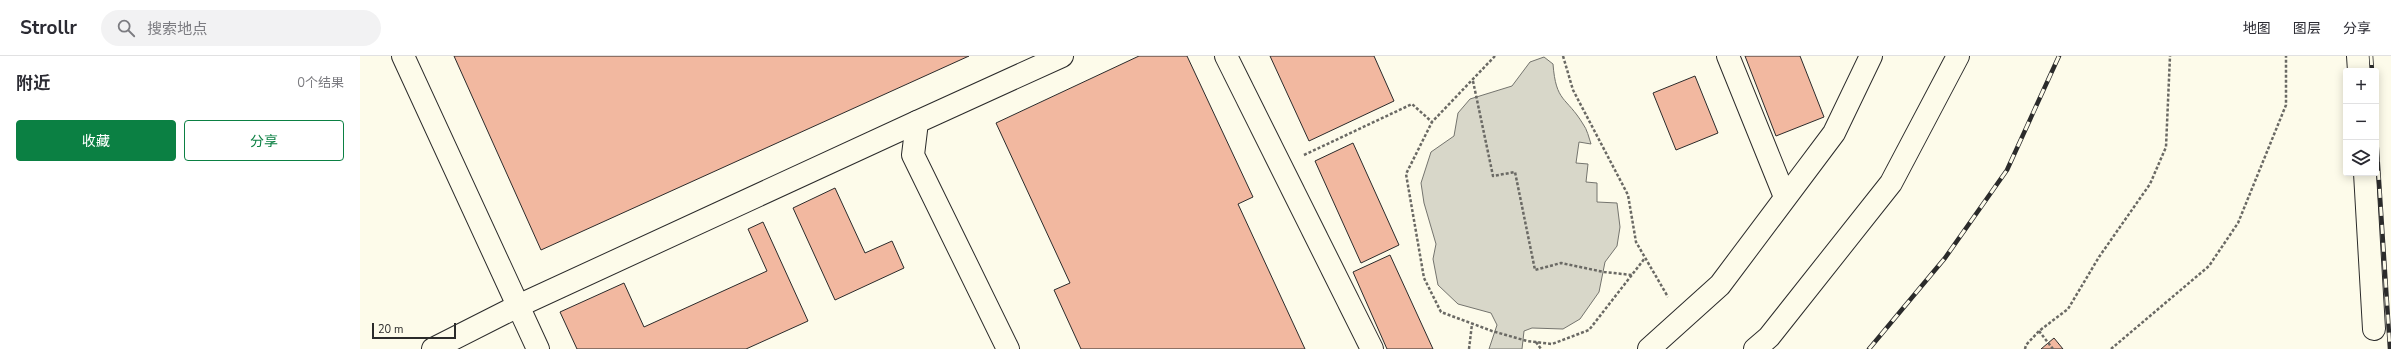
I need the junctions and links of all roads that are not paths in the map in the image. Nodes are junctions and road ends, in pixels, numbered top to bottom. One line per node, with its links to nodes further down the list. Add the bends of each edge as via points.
1 (402, 56): 12 (street)
2 (1062, 56): 9 (street)
3 (1226, 56): 17 (street)
4 (1728, 56): 11 (street)
5 (1871, 56): 11 (street, via 1834,133)
6 (1958, 56): 19 (street, via 1891,183 1769,337)
7 (2358, 56): 8 (street)
8 (2359, 68)
9 (917, 122): 12 (street); 16 (street, via 913,155)
10 (2365, 176): 13 (street)
11 (1785, 197): 18 (street, via 1720,285)
12 (518, 306): 14 (street); 15 (street)
13 (2374, 329)
14 (433, 349)
15 (538, 349)
16 (1008, 349)
17 (1372, 349)
18 (1649, 349)
19 (1755, 349)

